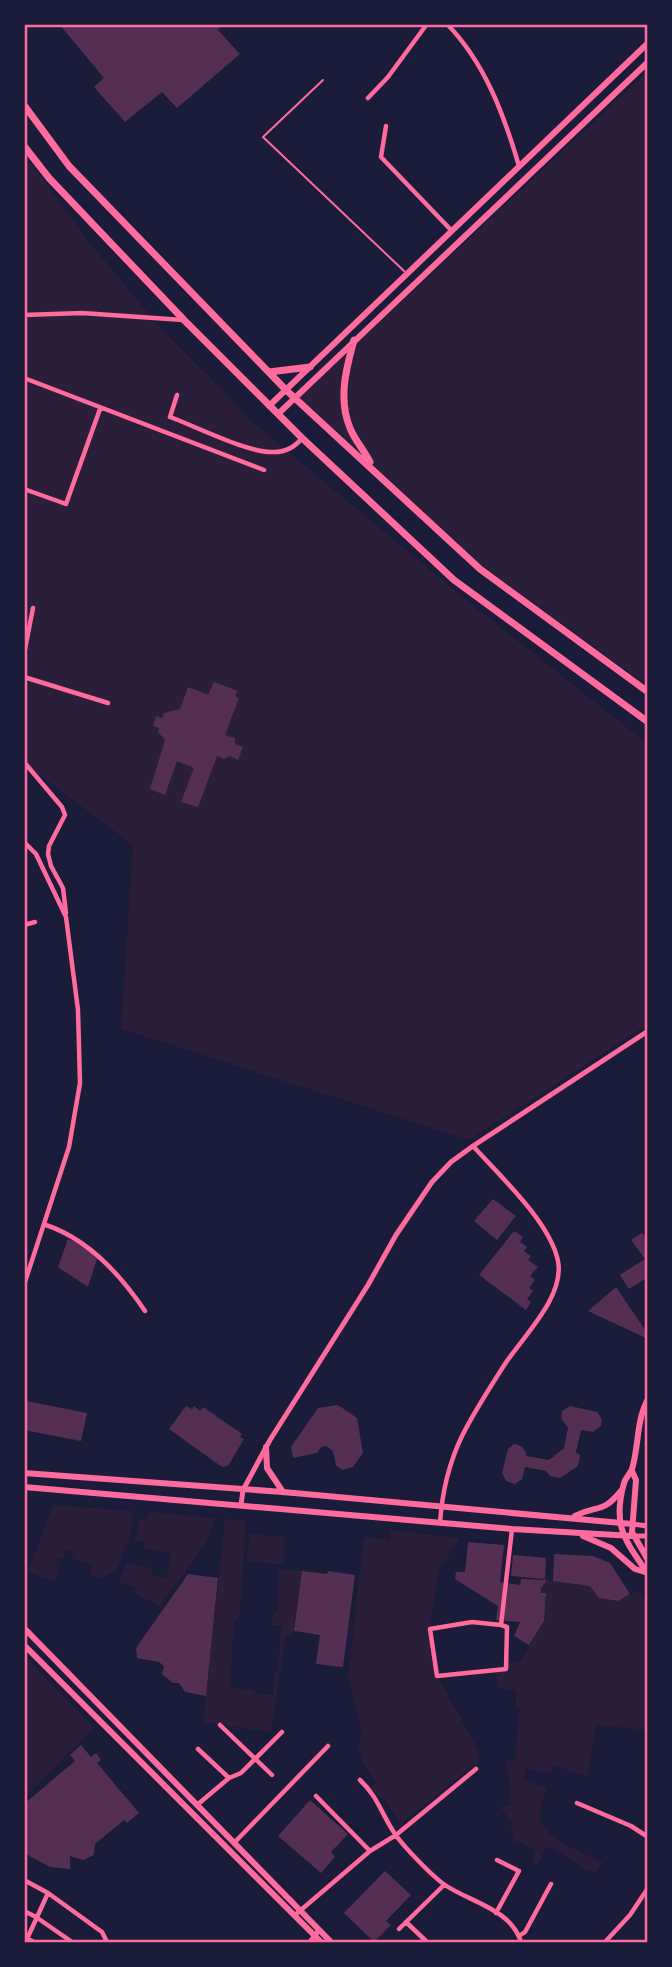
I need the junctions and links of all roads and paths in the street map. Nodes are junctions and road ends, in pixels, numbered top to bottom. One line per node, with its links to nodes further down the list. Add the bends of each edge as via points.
1 (427, 24): 6 (street)
2 (447, 24): 10 (street, via 466,44 492,90)
3 (648, 43): 10 (main road)
4 (648, 62): 15 (main road)
5 (323, 80): 12 (lane, via 263,137)
6 (368, 98)
7 (24, 105): 17 (main road, via 69,166)
8 (386, 127): 11 (street, via 381,157)
9 (24, 146): 14 (main road)
10 (519, 166): 11 (main road)
11 (451, 230): 12 (main road)
12 (406, 273): 16 (main road)
13 (24, 315): 14 (street, via 82,313)
14 (184, 320): 22 (main road)
15 (354, 340): 21 (main road); 26 (main road, via 344,387 346,412 350,429)
16 (310, 367): 17 (main road); 19 (main road)
17 (269, 372): 19 (main road)
18 (24, 378): 23 (street)
19 (286, 390): 21 (main road); 22 (main road)
20 (177, 395): 25 (street, via 170,417 247,447 272,453 296,446)
21 (295, 397): 24 (main road); 26 (main road)
22 (270, 406): 24 (main road)
23 (100, 409): 27 (street); 28 (street, via 66,504)
24 (278, 414): 25 (main road)
25 (302, 438): 34 (main road, via 454,580)
26 (374, 469): 32 (main road, via 480,569)
27 (264, 470)
28 (24, 489)
29 (33, 608): 30 (street)
30 (24, 654)
31 (24, 677): 33 (street)
32 (648, 692)
33 (108, 704)
34 (648, 722)
35 (24, 762): 37 (street, via 65,815 48,854 63,888)
36 (24, 842): 37 (street, via 36,854)
37 (66, 917): 42 (street, via 78,1010 79,1091 69,1147)
38 (35, 922): 39 (street)
39 (24, 925)
40 (648, 1031): 41 (street)
41 (473, 1146): 46 (street, via 451,1162 420,1198); 54 (street, via 532,1214 553,1247 558,1270 556,1287 541,1315 462,1436)
42 (46, 1225): 43 (street); 44 (street, via 86,1245)
43 (24, 1285)
44 (145, 1311)
45 (648, 1399): 47 (main road)
46 (266, 1447): 51 (street); 52 (main road, via 267,1468)
47 (632, 1471): 50 (main road); 58 (main road, via 636,1480)
48 (24, 1473): 51 (main road)
49 (24, 1487): 53 (main road)
50 (623, 1489): 55 (main road, via 605,1508); 56 (main road)
51 (243, 1490): 52 (main road); 53 (street)
52 (283, 1492): 54 (main road)
53 (241, 1505): 57 (main road)
54 (441, 1506): 55 (main road); 57 (street)
55 (573, 1517): 56 (main road)
56 (620, 1522): 58 (main road); 62 (main road)
57 (440, 1523): 60 (main road)
58 (632, 1524): 59 (street); 63 (main road)
59 (648, 1526)
60 (512, 1529): 61 (main road); 67 (street)
61 (575, 1533): 62 (main road); 66 (main road, via 611,1548)
62 (623, 1536): 63 (main road); 66 (main road)
63 (633, 1536): 64 (street); 65 (main road)
64 (648, 1536)
65 (648, 1560)
66 (647, 1574)
67 (501, 1625): 67 (street, via 507,1627 506,1669 437,1676 430,1629 472,1622)
68 (24, 1628): 70 (main road)
69 (24, 1645): 71 (main road)
70 (109, 1716): 71 (main road); 79 (main road)
71 (102, 1723): 82 (main road)
72 (220, 1726): 76 (street)
73 (282, 1732): 76 (street)
74 (328, 1746): 88 (street)
75 (198, 1749): 80 (street)
76 (255, 1759): 78 (street); 80 (street)
77 (476, 1769): 86 (street)
78 (272, 1775)
79 (171, 1779): 82 (main road); 85 (main road)
80 (229, 1779): 85 (street)
81 (360, 1780): 86 (street, via 374,1793)
82 (164, 1785): 99 (main road)
83 (316, 1796): 89 (street)
84 (577, 1803): 87 (street)
85 (197, 1805): 88 (main road)
86 (396, 1835): 89 (street); 93 (street)
87 (648, 1837)
88 (234, 1843): 96 (main road)
89 (370, 1851): 96 (street)
90 (497, 1860): 98 (street, via 519,1871)
91 (24, 1880): 95 (street)
92 (551, 1884): 104 (street)
93 (444, 1885): 98 (street); 101 (street)
94 (648, 1888): 113 (street)
95 (48, 1893): 100 (street); 108 (street, via 102,1932)
96 (302, 1910): 99 (street); 103 (main road)
97 (24, 1911): 100 (street)
98 (496, 1913): 104 (street)
99 (295, 1915): 103 (main road)
100 (36, 1917): 105 (street); 107 (street)
101 (406, 1922): 102 (street); 111 (street)
102 (399, 1929)
103 (314, 1936): 109 (main road); 110 (main road)
104 (519, 1936): 112 (street)
105 (26, 1938): 106 (street)
106 (34, 1942)
107 (72, 1942)
108 (107, 1942)
109 (321, 1942)
110 (331, 1942)
111 (428, 1942)
112 (521, 1942)
113 (605, 1942)

